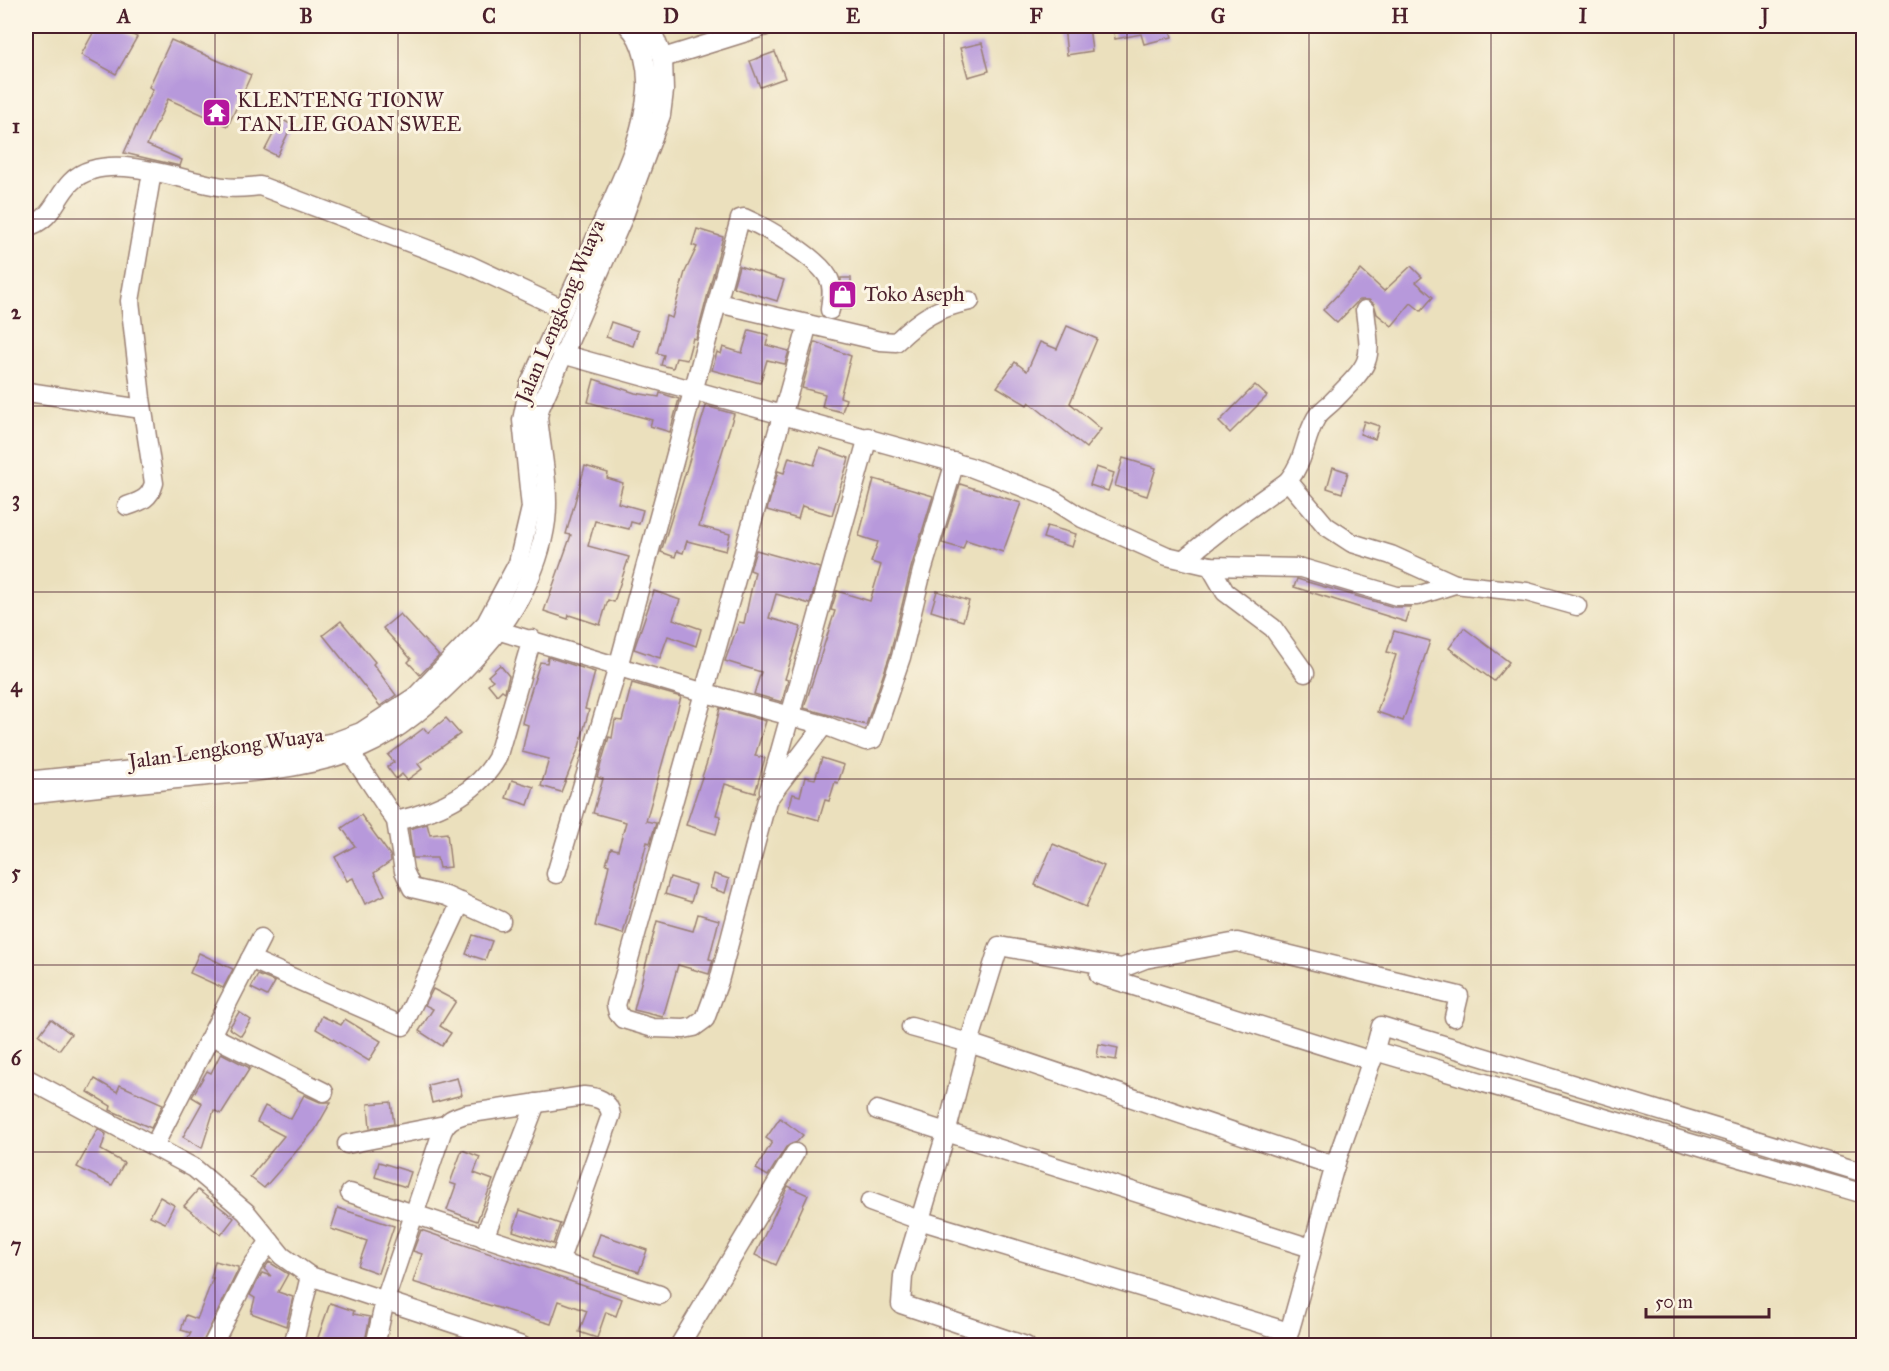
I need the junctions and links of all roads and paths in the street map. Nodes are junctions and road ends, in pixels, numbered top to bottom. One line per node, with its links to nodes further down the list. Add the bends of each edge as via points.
1 (628, 26): 9 (street, Jalan Lengkong Wuaya, via 645,66 643,114 620,186)
2 (650, 26): 4 (street, Jalan Lengkong Wuaya)
3 (766, 26): 4 (street)
4 (663, 57): 13 (street, Jalan Lengkong Wuaya, via 661,115 650,149)
5 (153, 172): 6 (street, via 113,168 81,174 62,189 50,213 39,224); 9 (street, via 225,187 260,186 469,265); 16 (street, via 130,301)
6 (26, 227)
7 (970, 301): 12 (street, via 943,306 916,322 896,342)
8 (718, 303): 11 (street, via 734,234 744,218 767,227 822,269 830,279); 12 (street); 14 (street)
9 (563, 309): 26 (street, Jalan Lengkong Wuaya, via 529,386 522,420 531,508 525,542)
10 (1365, 309): 20 (street, via 1369,360 1316,417 1300,466)
11 (830, 310)
12 (808, 324): 17 (street)
13 (562, 354): 14 (street); 26 (street, Jalan Lengkong Wuaya, via 538,417 546,519 542,540 524,589)
14 (694, 389): 17 (street); 28 (street)
15 (28, 392): 16 (street)
16 (142, 410): 21 (street, via 154,483 151,494)
17 (784, 414): 18 (street); 30 (street)
18 (868, 437): 19 (street); 31 (street)
19 (955, 462): 22 (street, via 1049,497 1082,518 1145,548); 32 (street, via 875,736 866,741)
20 (1288, 481): 22 (street); 24 (street, via 1326,526 1352,543 1391,555)
21 (127, 506)
22 (1184, 559): 23 (street)
23 (1209, 566): 24 (street, via 1302,568 1404,597); 29 (street, via 1225,592 1273,628)
24 (1455, 584): 25 (street, via 1527,592)
25 (1577, 606)
26 (493, 627): 27 (street); 33 (street, Jalan Lengkong Wuaya, via 453,681 386,733); 34 (street, Jalan Lengkong Wuaya, via 416,696 361,732 334,742 259,757)
27 (532, 639): 28 (street); 37 (street, via 497,758 488,774 472,789 427,814)
28 (618, 667): 30 (street); 38 (street)
29 (1305, 673)
30 (702, 692): 31 (street); 36 (street, via 616,1005 623,1019 653,1028 684,1029 705,1019 719,981)
31 (791, 716): 32 (street); 36 (street)
32 (824, 725): 36 (street)
33 (350, 752): 35 (street, Jalan Lengkong Wuaya, via 292,766); 37 (street)
34 (26, 781)
35 (26, 795)
36 (767, 800)
37 (396, 820): 39 (street, via 404,871 412,888)
38 (556, 874)
39 (461, 902): 40 (street); 43 (street, via 403,1026)
40 (501, 921)
41 (261, 938): 43 (street)
42 (999, 946): 44 (street, via 1122,968 1145,959 1237,942 1459,996); 47 (street); 48 (street)
43 (250, 959): 46 (street)
44 (1454, 1017)
45 (911, 1028): 47 (street)
46 (212, 1036): 50 (street); 56 (street)
47 (969, 1043): 54 (street); 58 (street)
48 (1374, 1056): 58 (street); 59 (street, via 1380,1026); 61 (street)
49 (26, 1078): 56 (street)
50 (324, 1092)
51 (536, 1103): 53 (street, via 465,1114); 65 (street); 68 (street, via 595,1097 610,1110)
52 (877, 1110): 54 (street)
53 (445, 1125): 55 (street); 63 (street)
54 (947, 1130): 64 (street); 67 (street)
55 (347, 1144)
56 (154, 1146): 66 (street, via 194,1168 246,1212)
57 (795, 1153): 77 (street)
58 (1335, 1166): 67 (street)
59 (1863, 1173)
60 (350, 1193): 63 (street)
61 (1863, 1194)
62 (870, 1202): 64 (street)
63 (416, 1214): 65 (street); 71 (street)
64 (919, 1220): 72 (street); 78 (street, via 900,1289 901,1304)
65 (484, 1238): 68 (street)
66 (270, 1241): 69 (street, via 282,1256); 73 (street, via 253,1265)
67 (1311, 1248): 72 (street)
68 (559, 1262): 70 (street)
69 (310, 1276): 71 (street); 74 (street)
70 (660, 1295)
71 (385, 1300): 75 (street); 76 (street)
72 (1287, 1339)
73 (212, 1346)
74 (293, 1346)
75 (375, 1346)
76 (522, 1346)
77 (679, 1346)
78 (1026, 1346)

